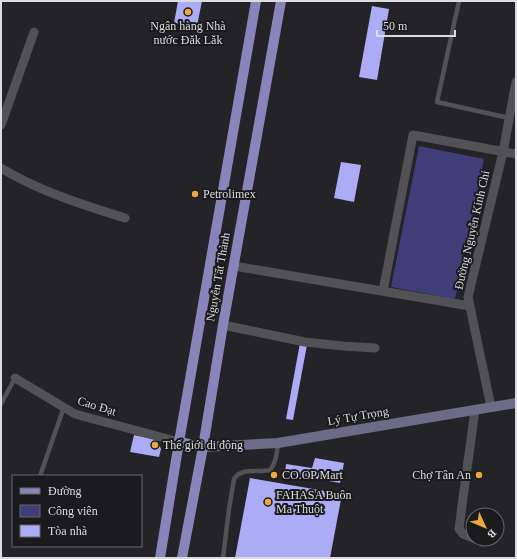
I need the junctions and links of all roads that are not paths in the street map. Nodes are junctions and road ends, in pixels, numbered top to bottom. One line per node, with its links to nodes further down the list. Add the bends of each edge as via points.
1 (256, 1): 23 (main road, Nguyễn Tất Thành)
2 (281, 1): 12 (main road, Nguyễn Tất Thành)
3 (459, 1): 6 (lane, via 437,102)
4 (34, 32): 7 (street)
5 (516, 82): 6 (street, Đường Nguyễn Kinh Chi)
6 (509, 118): 8 (street, Đường Nguyễn Kinh Chi)
7 (1, 125)
8 (503, 152): 9 (street); 13 (street, via 413,135); 14 (street, Đường Nguyễn Kinh Chi, via 468,297)
9 (516, 154)
10 (1, 168): 11 (street, via 73,202)
11 (125, 218)
12 (234, 266): 13 (street); 15 (main road, Nguyễn Tất Thành)
13 (383, 291): 14 (street)
14 (470, 306): 21 (street, Đường Nguyễn Kinh Chi)
15 (223, 325): 16 (street, via 305,342); 25 (main road, Nguyễn Tất Thành)
16 (375, 348)
17 (15, 378): 19 (lane); 20 (street, Cao Đạt)
18 (516, 403): 21 (street, Lý Tự Trọng)
19 (1, 404)
20 (64, 407): 23 (street, Cao Đạt, via 75,414); 26 (lane)
21 (491, 407): 22 (street, Lý Tự Trọng)
22 (475, 410): 24 (street, Lý Tự Trọng); 27 (street, via 459,529)
23 (179, 442): 25 (main road); 28 (main road, Nguyễn Tất Thành)
24 (278, 443): 25 (street, Lý Tự Trọng); 30 (lane, via 270,470 241,472 234,479)
25 (203, 447): 29 (main road, Nguyễn Tất Thành)
26 (40, 475)
27 (465, 535)
28 (160, 558)
29 (182, 558)
30 (222, 558)

